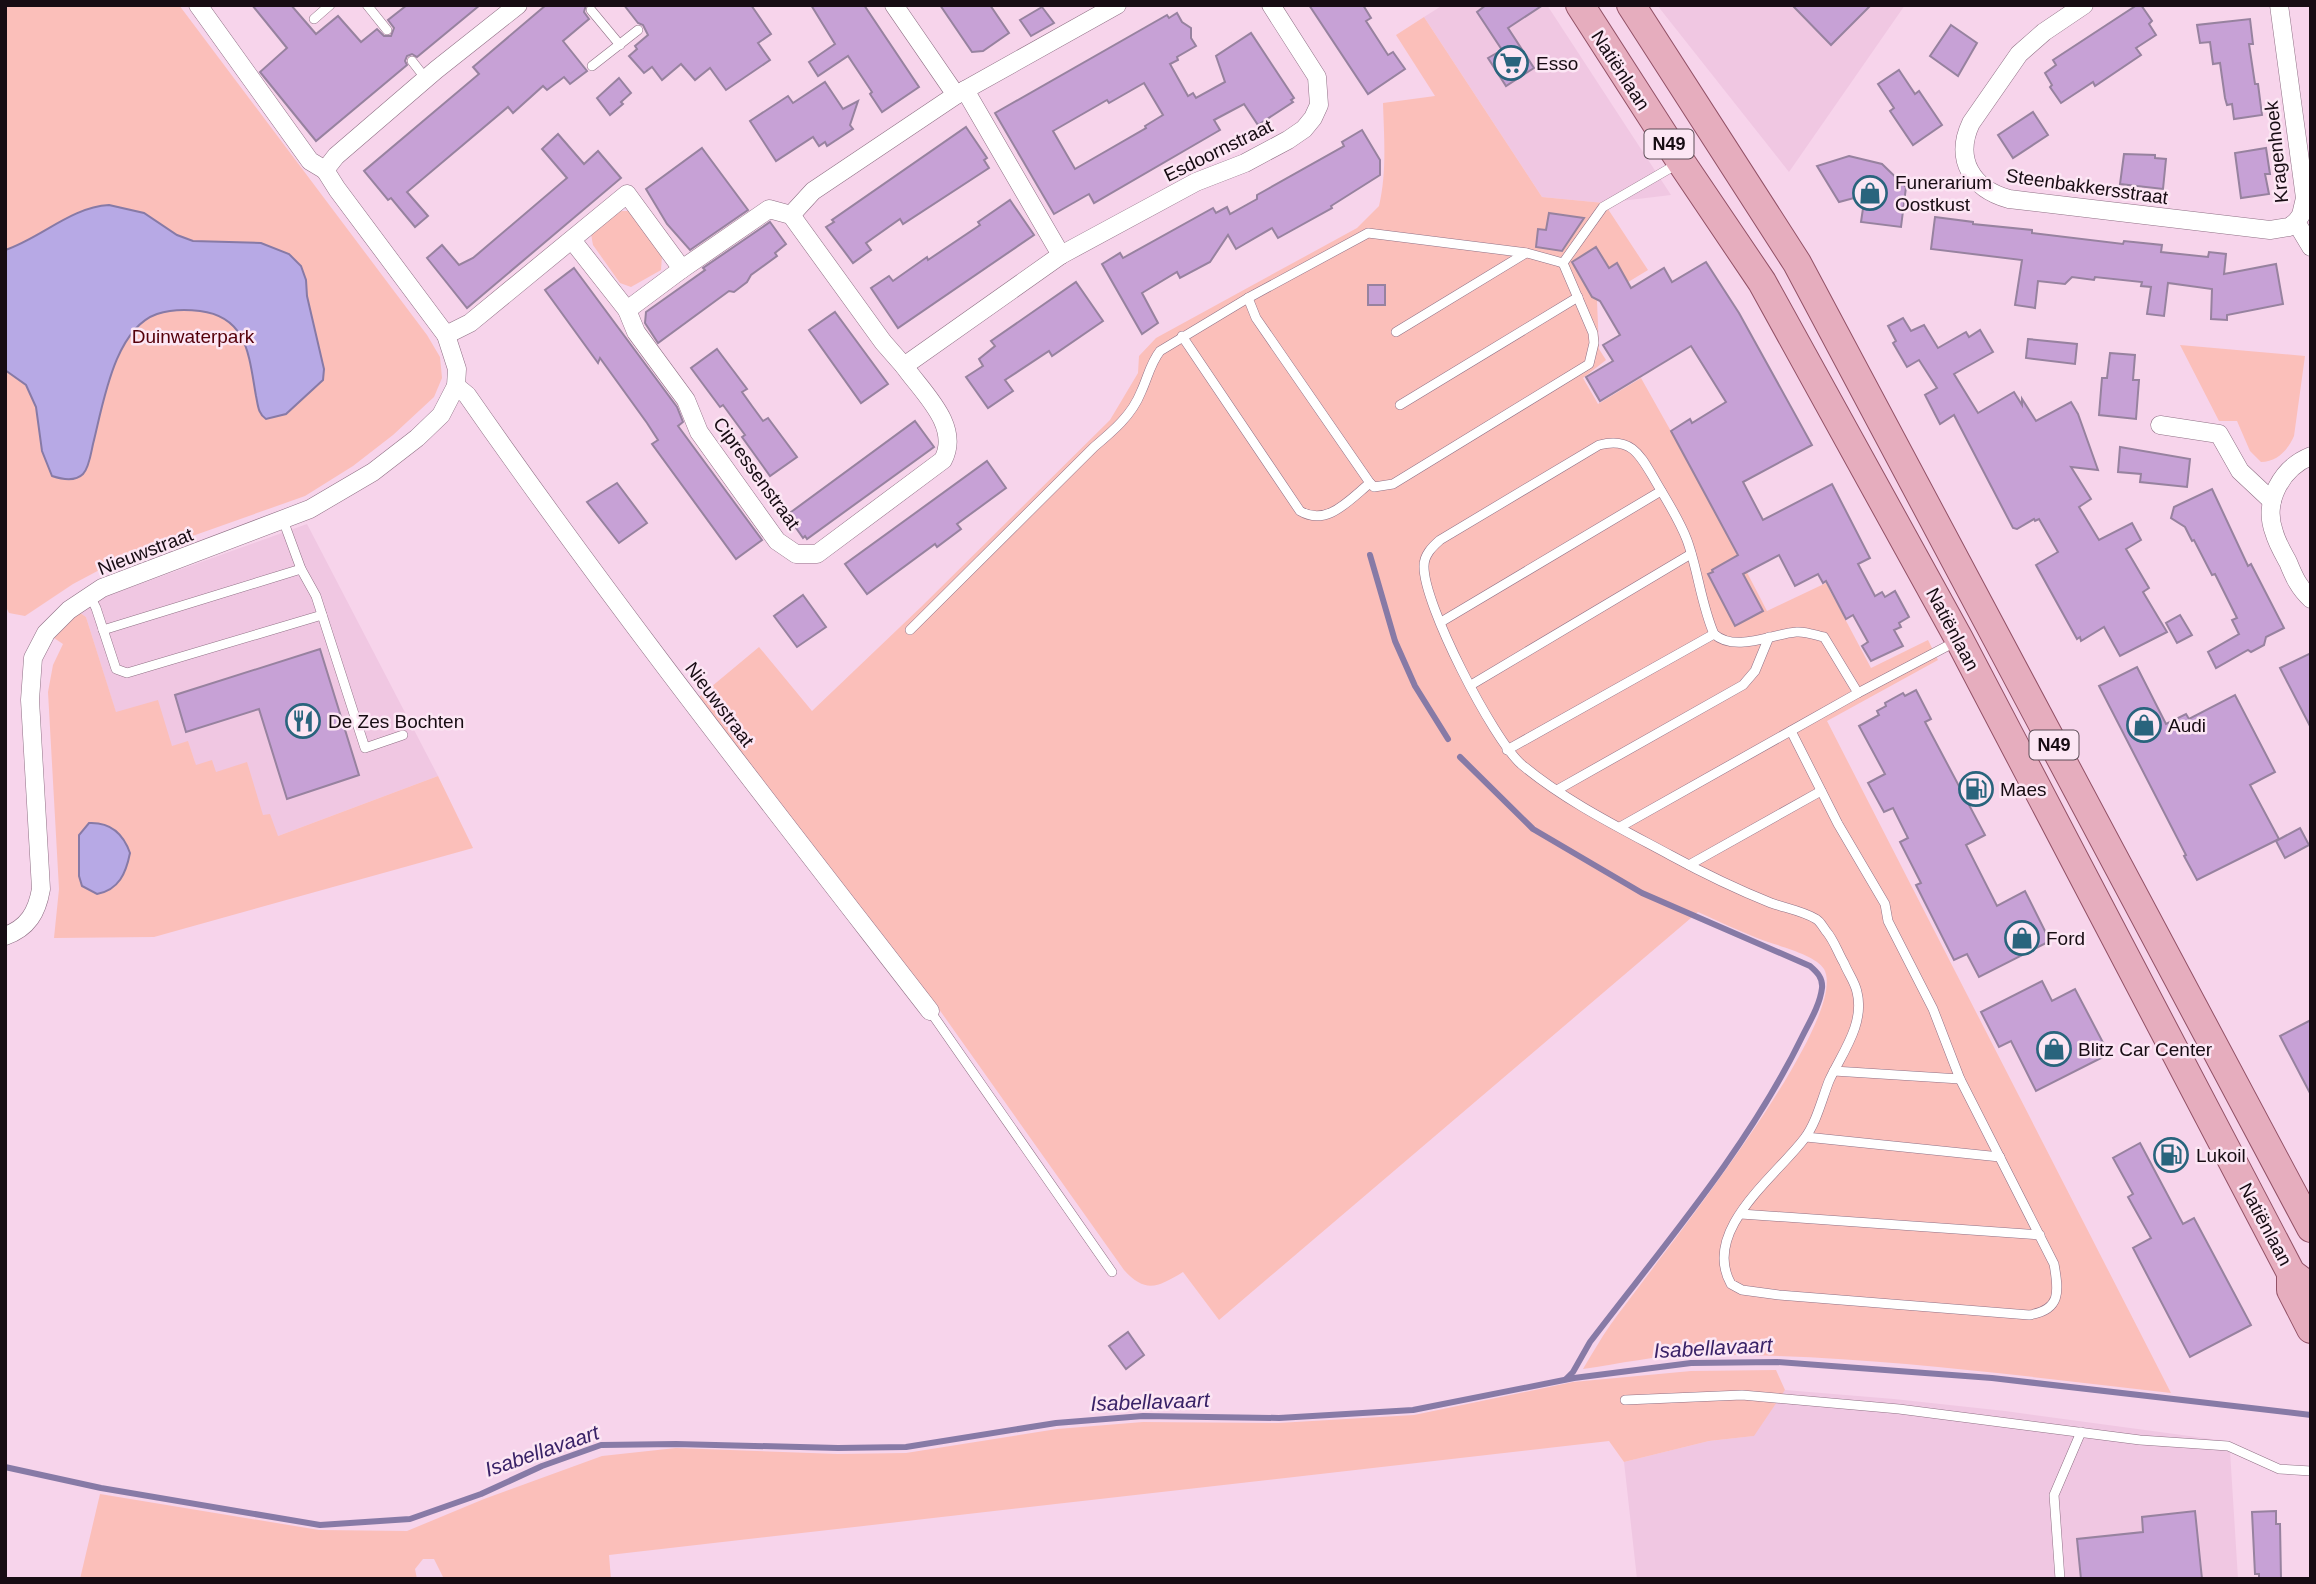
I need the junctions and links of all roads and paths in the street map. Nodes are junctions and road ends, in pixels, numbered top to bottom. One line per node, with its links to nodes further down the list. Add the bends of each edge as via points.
1 (198, 5): 22 (street, via 310,161)
2 (330, 5): 13 (lane)
3 (367, 5): 14 (lane)
4 (518, 5): 19 (street)
5 (894, 5): 20 (street)
6 (1117, 5): 20 (street)
7 (1271, 5): 28 (street, Esdoornstraat, via 1317,77 1319,105 1313,118 1288,140 1245,163 1196,181)
8 (1580, 5): 21 (main road, Natiënlaan / N49)
9 (1631, 5): 73 (main road, Natiënlaan / N49, via 1797,263)
10 (2084, 5): 24 (street, Steenbakkersstraat, via 2019,54 1971,122 1965,151 1975,180 1991,193 2009,199 2270,230 2289,228)
11 (2279, 5): 24 (street, Kragenhoek, via 2305,198)
12 (592, 10): 16 (lane)
13 (314, 19)
14 (387, 30)
15 (638, 30): 16 (lane)
16 (620, 45): 18 (lane)
17 (412, 61): 19 (lane)
18 (592, 66)
19 (426, 79): 22 (street)
20 (960, 93): 23 (street, via 813,191); 28 (street)
21 (1681, 162): 29 (lane, via 1604,207); 56 (main road, Natiënlaan / N49, via 1762,282)
22 (325, 170): 35 (street)
23 (791, 215): 30 (street, via 769,209); 37 (street, Cipressenstraat)
24 (2296, 222): 26 (street, Kragenhoek)
25 (572, 240): 30 (street, via 627,194); 33 (street, Cipressenstraat); 35 (street, via 470,323)
26 (2311, 247)
27 (1527, 253): 29 (lane); 32 (lane, via 1368,233); 34 (lane)
28 (1061, 255): 37 (street, Esdoornstraat)
29 (1563, 263): 31 (lane)
30 (682, 269): 33 (street)
31 (1578, 298): 39 (lane); 42 (lane, via 1593,333 1589,364 1392,484 1374,487)
32 (1248, 299): 36 (lane); 42 (lane, via 1256,318)
33 (627, 310): 37 (street, Cipressenstraat, via 636,332 686,400 699,432 777,541 796,554 817,554 943,460 949,449 944,422)
34 (1396, 332)
35 (446, 335): 38 (street, via 457,369)
36 (1182, 336): 42 (lane, via 1300,510 1320,518); 53 (lane, via 1150,363 1141,393 1122,422)
37 (904, 366)
38 (456, 386): 45 (street, Nieuwstraat, via 441,415 417,438 373,472); 67 (street, Nieuwstraat)
39 (1400, 405)
40 (2160, 425): 44 (street, via 2219,434 2240,471)
41 (2311, 456): 44 (street, via 2284,475)
42 (1370, 483)
43 (1661, 491): 46 (lane); 51 (lane); 51 (lane, via 1634,449 1611,442 1474,519 1429,549 1424,565)
44 (2272, 501): 49 (street, via 2273,530 2300,589)
45 (283, 520): 47 (lane); 48 (street, Nieuwstraat)
46 (1691, 554): 54 (lane); 57 (lane)
47 (301, 569): 50 (lane); 52 (lane)
48 (90, 596): 52 (lane); 66 (street, Nieuwstraat, via 46,633 33,658 30,700 41,889 30,920)
49 (2311, 599)
50 (322, 615): 52 (lane, via 127,673 116,669); 60 (lane, via 365,748)
51 (1441, 622): 57 (lane)
52 (103, 630)
53 (910, 630)
54 (1714, 634): 55 (lane, via 1737,642); 61 (lane)
55 (1769, 637): 58 (lane, via 1799,632 1824,637); 62 (lane, via 1755,671 1743,685)
56 (1959, 639): 58 (lane); 76 (main road, Natiënlaan / N49)
57 (1471, 685): 61 (lane)
58 (1858, 693): 59 (lane)
59 (1791, 731): 63 (lane); 64 (lane)
60 (403, 735)
61 (1507, 750): 62 (lane)
62 (1557, 790): 64 (lane)
63 (1821, 791): 65 (lane); 69 (lane, via 1885,904 1888,922 1933,1009)
64 (1620, 827): 65 (lane)
65 (1689, 865): 68 (lane, via 1817,919 1829,933 1857,989 1860,1005 1858,1020)
66 (5, 936)
67 (930, 1011): 75 (lane)
68 (1834, 1071): 69 (lane); 70 (lane)
69 (1960, 1079): 71 (lane)
70 (1806, 1137): 71 (lane); 72 (lane)
71 (2000, 1157): 74 (lane)
72 (1741, 1214): 74 (lane); 74 (lane, via 1731,1228 1722,1262 1731,1284 1742,1290 2029,1315 2044,1313 2057,1294 2053,1264)
73 (2311, 1228)
74 (2040, 1235)
75 (1112, 1272)
76 (2301, 1282): 77 (main road, Natiënlaan / N49, via 2291,1290)
77 (2311, 1329)
78 (1625, 1400): 79 (lane, via 1742,1395)
79 (2081, 1432): 80 (lane, via 2228,1446 2279,1469); 81 (lane, via 2054,1495)
80 (2311, 1471)
81 (2060, 1579)

